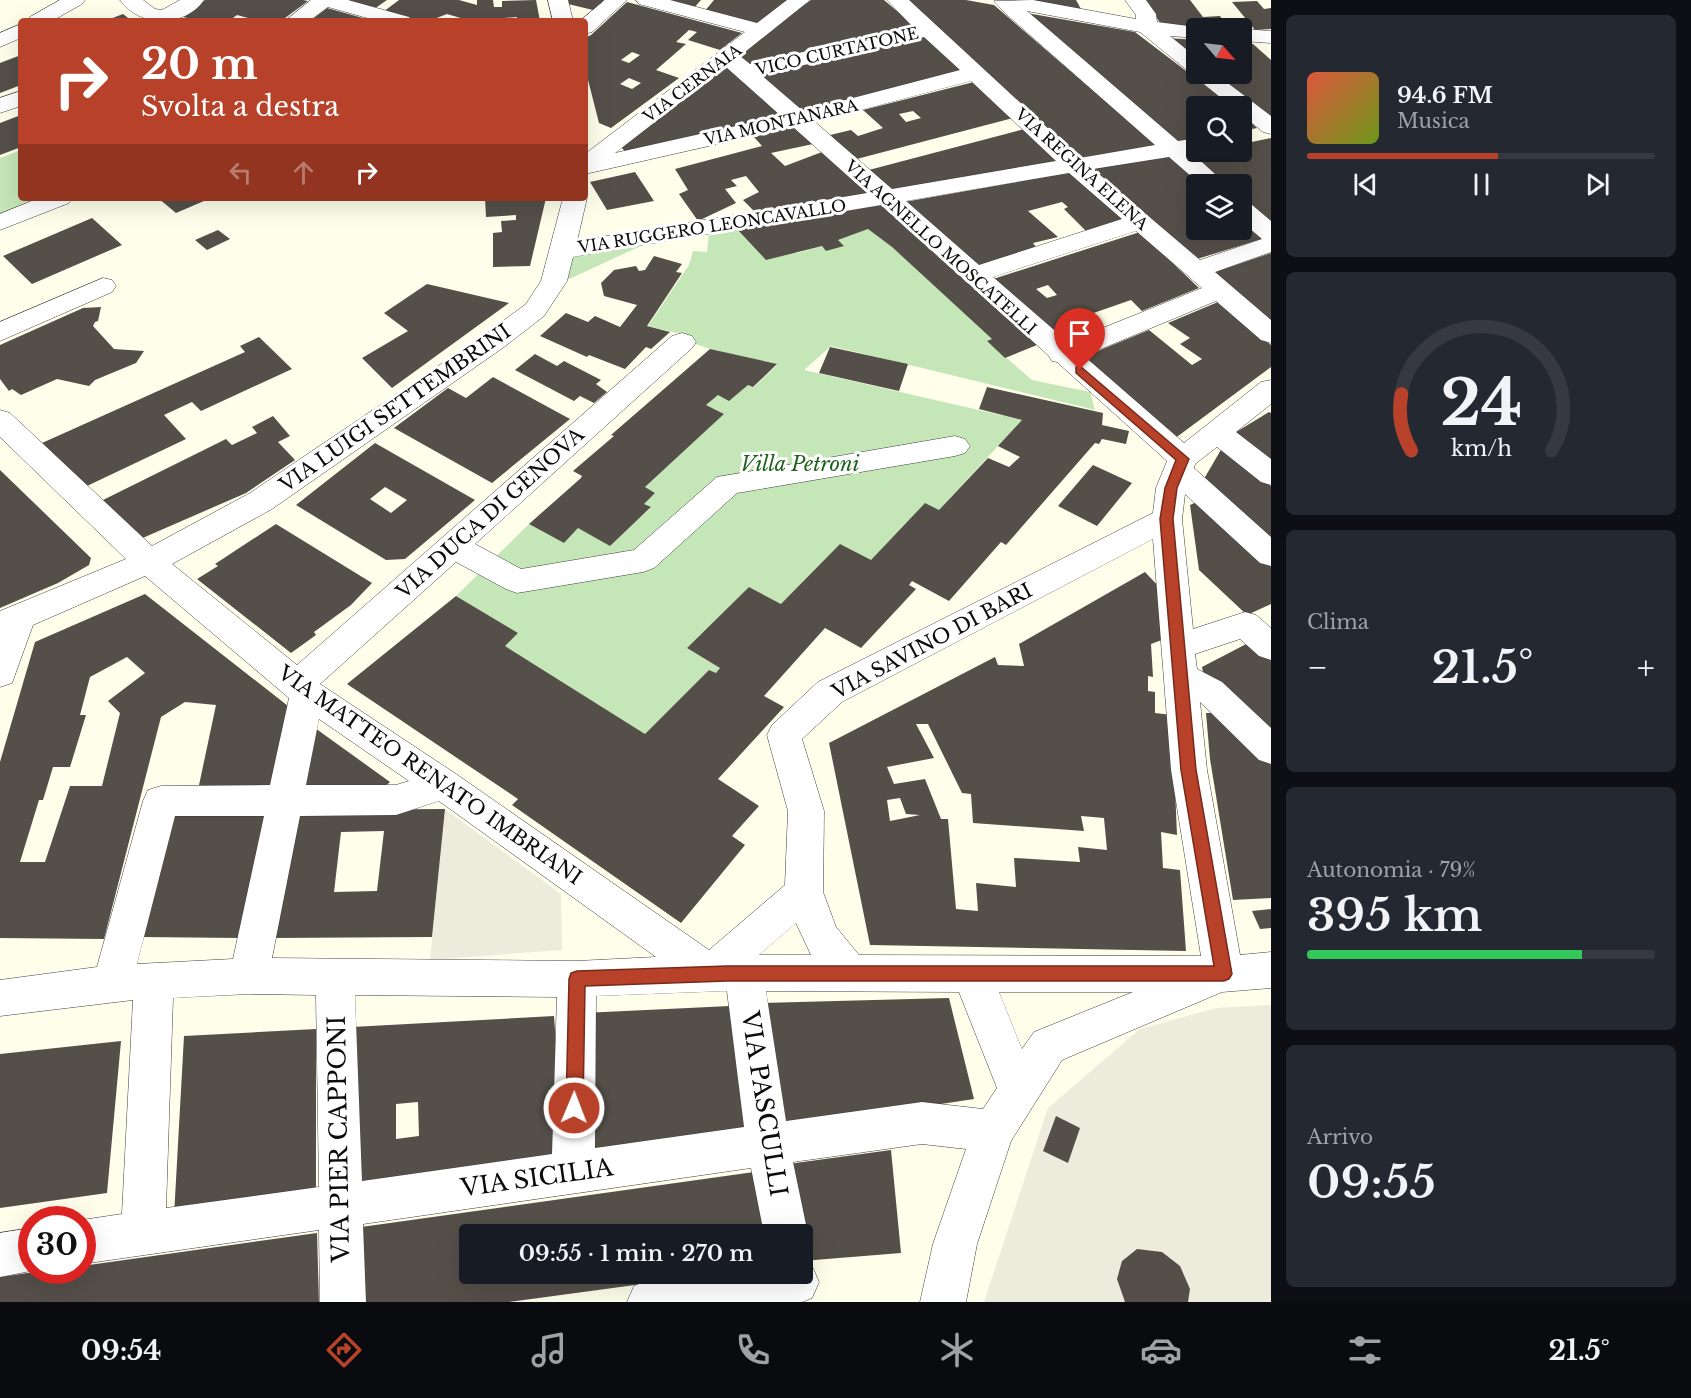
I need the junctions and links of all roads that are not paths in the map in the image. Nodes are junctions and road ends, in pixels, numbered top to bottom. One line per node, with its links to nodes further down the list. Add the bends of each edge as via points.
1 (75, 0): 12 (street)
2 (130, 0): 3 (street, via 146,14 163,16)
3 (194, 0)
4 (325, 0): 13 (street); 14 (street)
5 (558, 0): 15 (street)
6 (617, 0): 16 (street)
7 (646, 0): 19 (street)
8 (800, 0): 19 (street, VIA CERNAIA)
9 (897, 0): 18 (street, VIA REGINA ELENA)
10 (1135, 0): 17 (street, via 1146,14)
11 (1004, 1): 17 (street); 32 (street)
12 (42, 18)
13 (299, 18)
14 (391, 18)
15 (562, 18)
16 (588, 25)
17 (1148, 27): 20 (street); 23 (street)
18 (930, 29): 24 (street, VICO CURTATONE); 25 (street, VIA REGINA ELENA)
19 (761, 30): 24 (street, VIA CERNAIA)
20 (1186, 31)
21 (18, 32): 22 (street)
22 (0, 41)
23 (1186, 60)
24 (736, 64): 29 (street, VIA AGNELLO MOSCATELLI); 33 (street, VIA CERNAIA)
25 (976, 73): 29 (street, VIA MONTANARA); 35 (street, VIA REGINA ELENA)
26 (1214, 84): 30 (street)
27 (18, 99): 28 (street)
28 (0, 106)
29 (798, 119): 34 (street, VIA MONTANARA); 37 (street, VIA AGNELLO MOSCATELLI)
30 (1264, 132)
31 (1186, 147): 32 (street, VIA RUGGERO LEONCAVALLO)
32 (1173, 149): 35 (street, VIA RUGGERO LEONCAVALLO); 36 (street)
33 (588, 164)
34 (588, 165)
35 (1075, 166): 37 (street, VIA RUGGERO LEONCAVALLO); 41 (street, VIA REGINA ELENA)
36 (1202, 174)
37 (885, 197): 45 (street, VIA RUGGERO LEONCAVALLO); 47 (street, VIA AGNELLO MOSCATELLI)
38 (53, 201): 42 (street)
39 (574, 201): 45 (street, VIA LUIGI SETTEMBRINI)
40 (1252, 218): 43 (street)
41 (1140, 222): 46 (street, VIA REGINA ELENA); 47 (street)
42 (0, 223)
43 (1271, 234)
44 (1271, 244): 46 (street)
45 (563, 251): 63 (street, VIA LUIGI SETTEMBRINI, via 554,280 535,310 502,335 261,501)
46 (1196, 270): 49 (street, VIA REGINA ELENA)
47 (973, 275): 53 (street, VIA AGNELLO MOSCATELLI)
48 (103, 285): 50 (street)
49 (1220, 290): 51 (street, VIA REGINA ELENA); 53 (street)
50 (0, 332)
51 (1271, 334)
52 (682, 342): 61 (street, VIA DUCA DI GENOVA)
53 (1062, 355): 58 (street, VIA AGNELLO MOSCATELLI)
54 (1267, 398): 56 (street)
55 (0, 420): 63 (street, VIA MATTEO RENATO IMBRIANI)
56 (1217, 432): 58 (street); 59 (street)
57 (955, 446): 61 (street, via 728,484 643,560 517,581)
58 (1180, 465): 60 (street, via 1171,488); 62 (street, VIA AGNELLO MOSCATELLI)
59 (1271, 474)
60 (1167, 519): 67 (street); 73 (street, VIA SAVINO DI BARI, via 830,692 784,735 806,810)
61 (453, 546): 69 (street, VIA DUCA DI GENOVA)
62 (1271, 555)
63 (149, 562): 65 (street, VIA LUIGI SETTEMBRINI); 69 (street, VIA MATTEO RENATO IMBRIANI)
64 (1258, 619): 66 (street); 67 (street)
65 (10, 621): 68 (street)
66 (1271, 647)
67 (1180, 662): 70 (street); 78 (street, via 1189,770)
68 (0, 674)
69 (302, 688): 71 (street, VIA MATTEO RENATO IMBRIANI); 72 (street)
70 (1271, 750)
71 (443, 785): 72 (street, via 396,800); 75 (street, VIA MATTEO RENATO IMBRIANI)
72 (286, 801): 80 (street); 83 (street, via 161,801)
73 (804, 892): 75 (street); 76 (street, VIA SAVINO DI BARI, via 820,937)
74 (1271, 970): 78 (street)
75 (727, 973): 76 (street); 81 (street); 87 (street, VIA PASCULLI)
76 (849, 973): 77 (street)
77 (972, 974): 78 (street); 85 (street)
78 (1224, 974): 85 (street, via 1048,1046)
79 (335, 975): 80 (street); 81 (street); 89 (street, VIA PIER CAPPONI)
80 (249, 976): 82 (street)
81 (577, 979): 88 (street)
82 (154, 981): 83 (street); 91 (street)
83 (112, 983): 84 (street)
84 (0, 998)
85 (1019, 1091): 86 (street)
86 (993, 1131): 87 (street, VIA SICILIA, via 922,1123); 98 (street, via 955,1244)
87 (768, 1145): 88 (street, VIA SICILIA); 90 (street, VIA PASCULLI)
88 (573, 1173): 89 (street, VIA SICILIA)
89 (342, 1205): 91 (street, VIA SICILIA); 96 (street, VIA PIER CAPPONI)
90 (784, 1224)
91 (143, 1233): 92 (street, VIA SICILIA)
92 (96, 1240)
93 (18, 1252): 94 (street)
94 (0, 1255)
95 (797, 1286): 97 (street)
96 (343, 1302)
97 (650, 1302)
98 (943, 1302)

